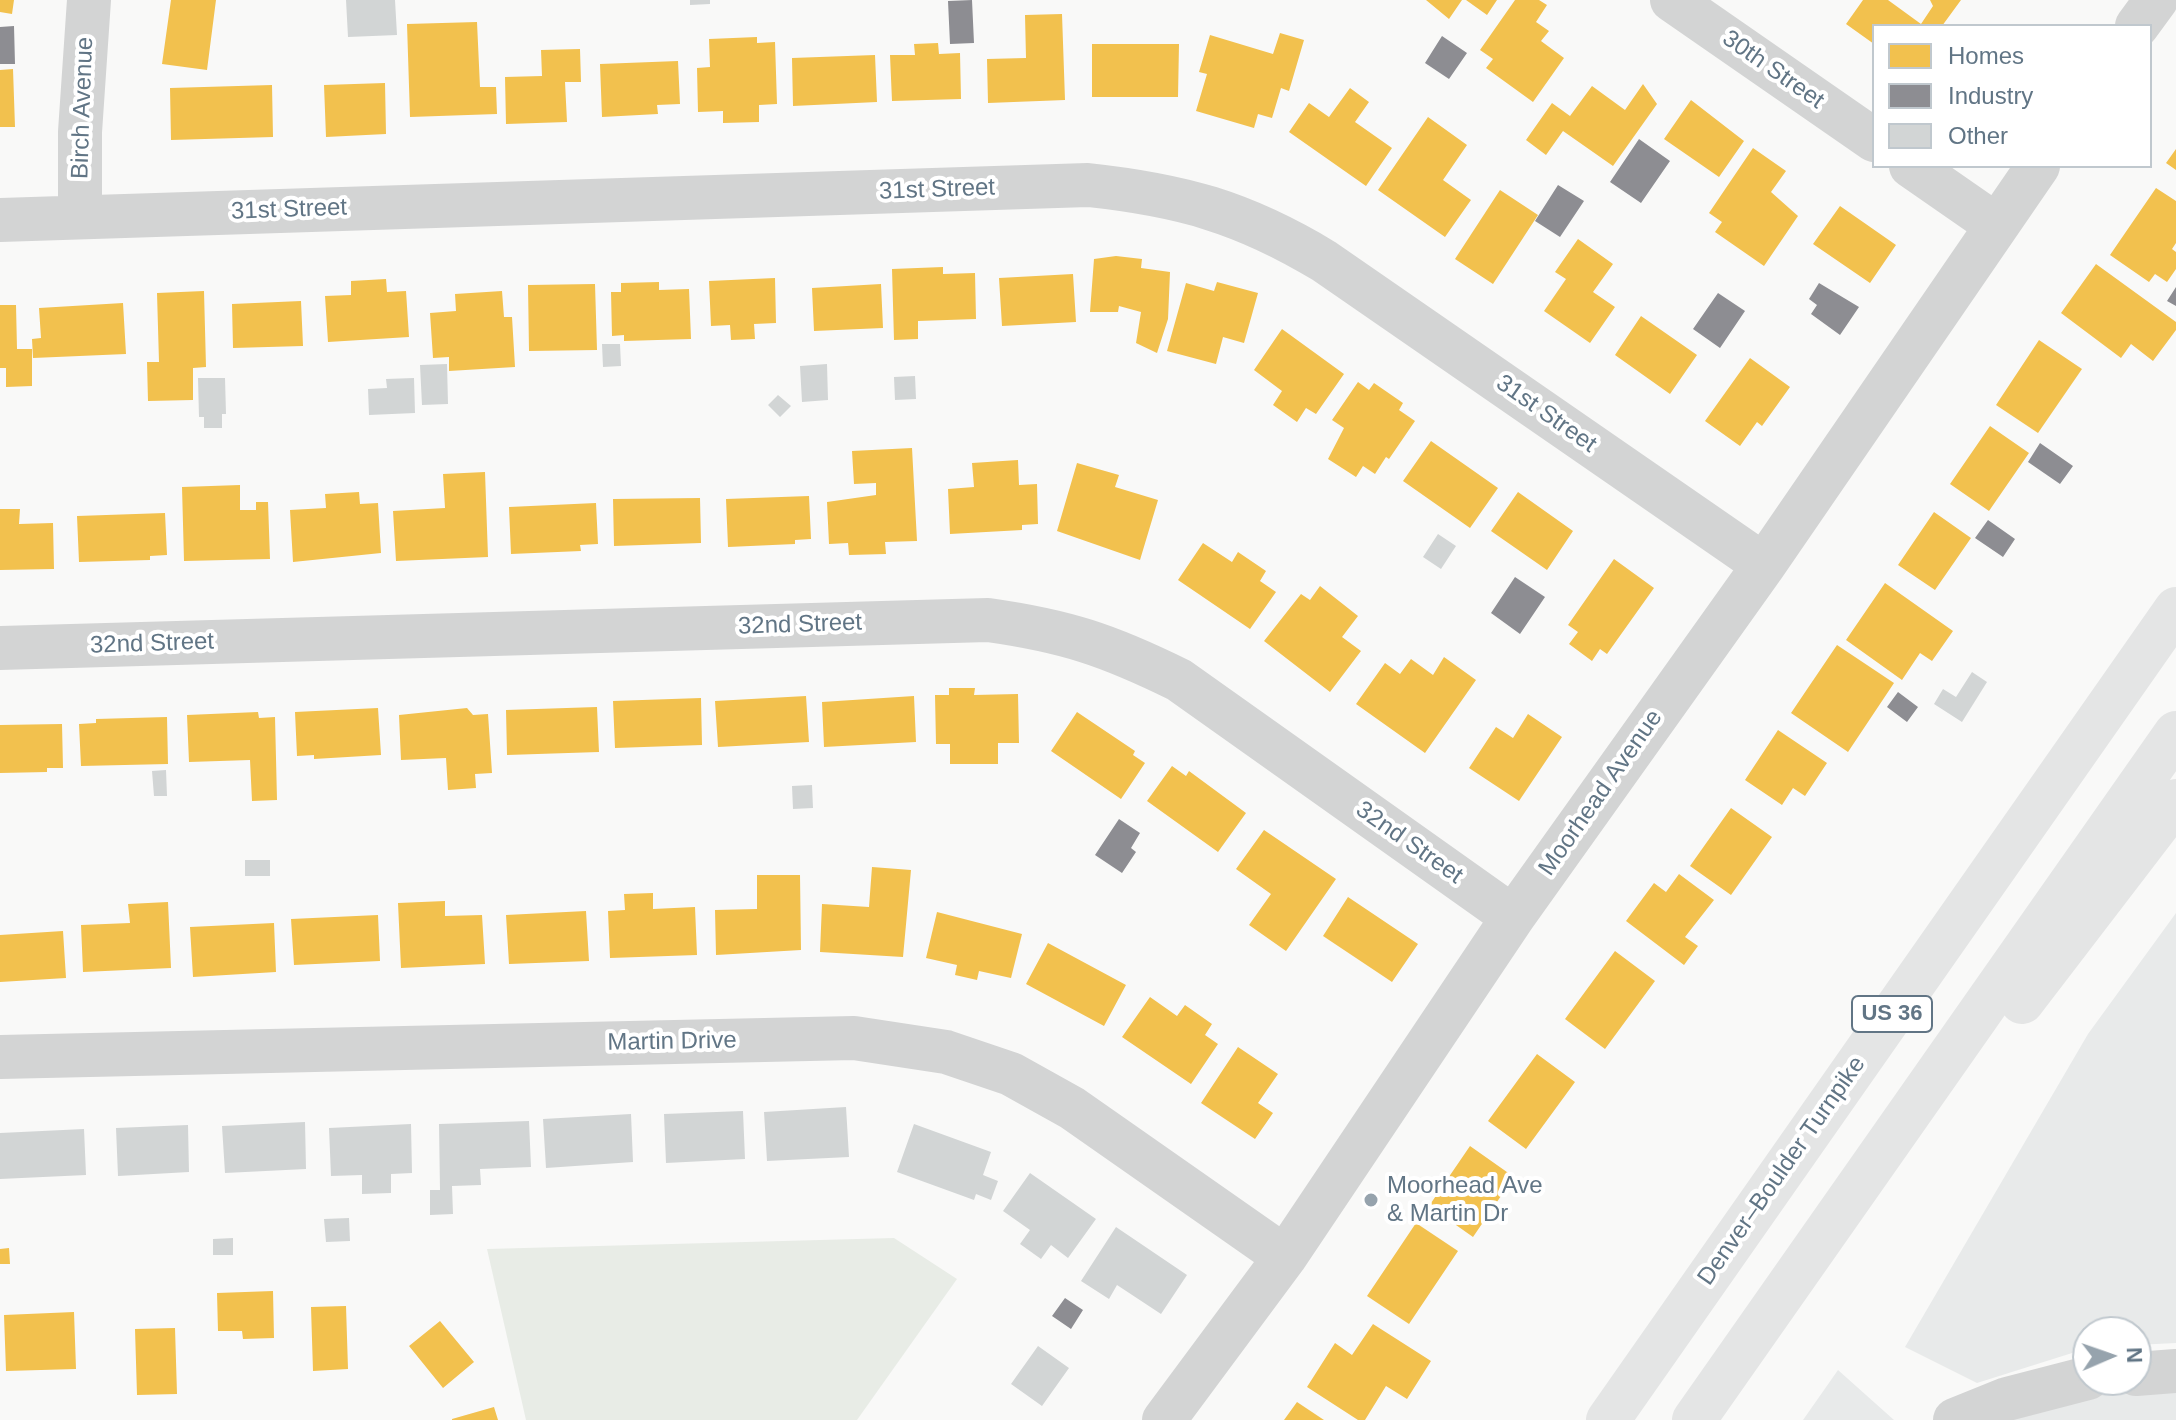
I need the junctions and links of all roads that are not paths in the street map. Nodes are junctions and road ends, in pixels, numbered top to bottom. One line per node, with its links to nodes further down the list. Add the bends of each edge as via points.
1 (89, 0): 8 (street, Birch Avenue)
2 (1672, 0): 5 (street, 30th Street)
3 (2156, 0): 4 (street)
4 (2138, 24)
5 (1872, 139)
6 (1914, 168): 10 (street)
7 (2037, 168): 10 (street, Moorhead Avenue)
8 (80, 217): 9 (street, 31st Street); 11 (street, 31st Street, via 1088,185 1157,193 1225,210 1289,239)
9 (0, 220)
10 (1996, 225): 11 (street, Moorhead Avenue)
11 (1764, 565): 16 (street, Moorhead Avenue)
12 (2176, 609): 23 (highway, Denver–Boulder Turnpike / US 36)
13 (0, 648): 16 (street, 32nd Street, via 988,620 1054,629 1119,650 1179,680)
14 (2176, 733): 24 (highway, US 36)
15 (2176, 801): 24 (highway)
16 (1513, 917): 18 (street, Moorhead Avenue)
17 (0, 1057): 18 (street, Martin Drive, via 854,1038 930,1049 1011,1074 1072,1108)
18 (1285, 1257): 22 (street, Moorhead Avenue)
19 (2176, 1371): 20 (street)
20 (2152, 1373)
21 (2072, 1382): 25 (street)
22 (1164, 1420)
23 (1608, 1420)
24 (1695, 1420)
25 (1955, 1420)

